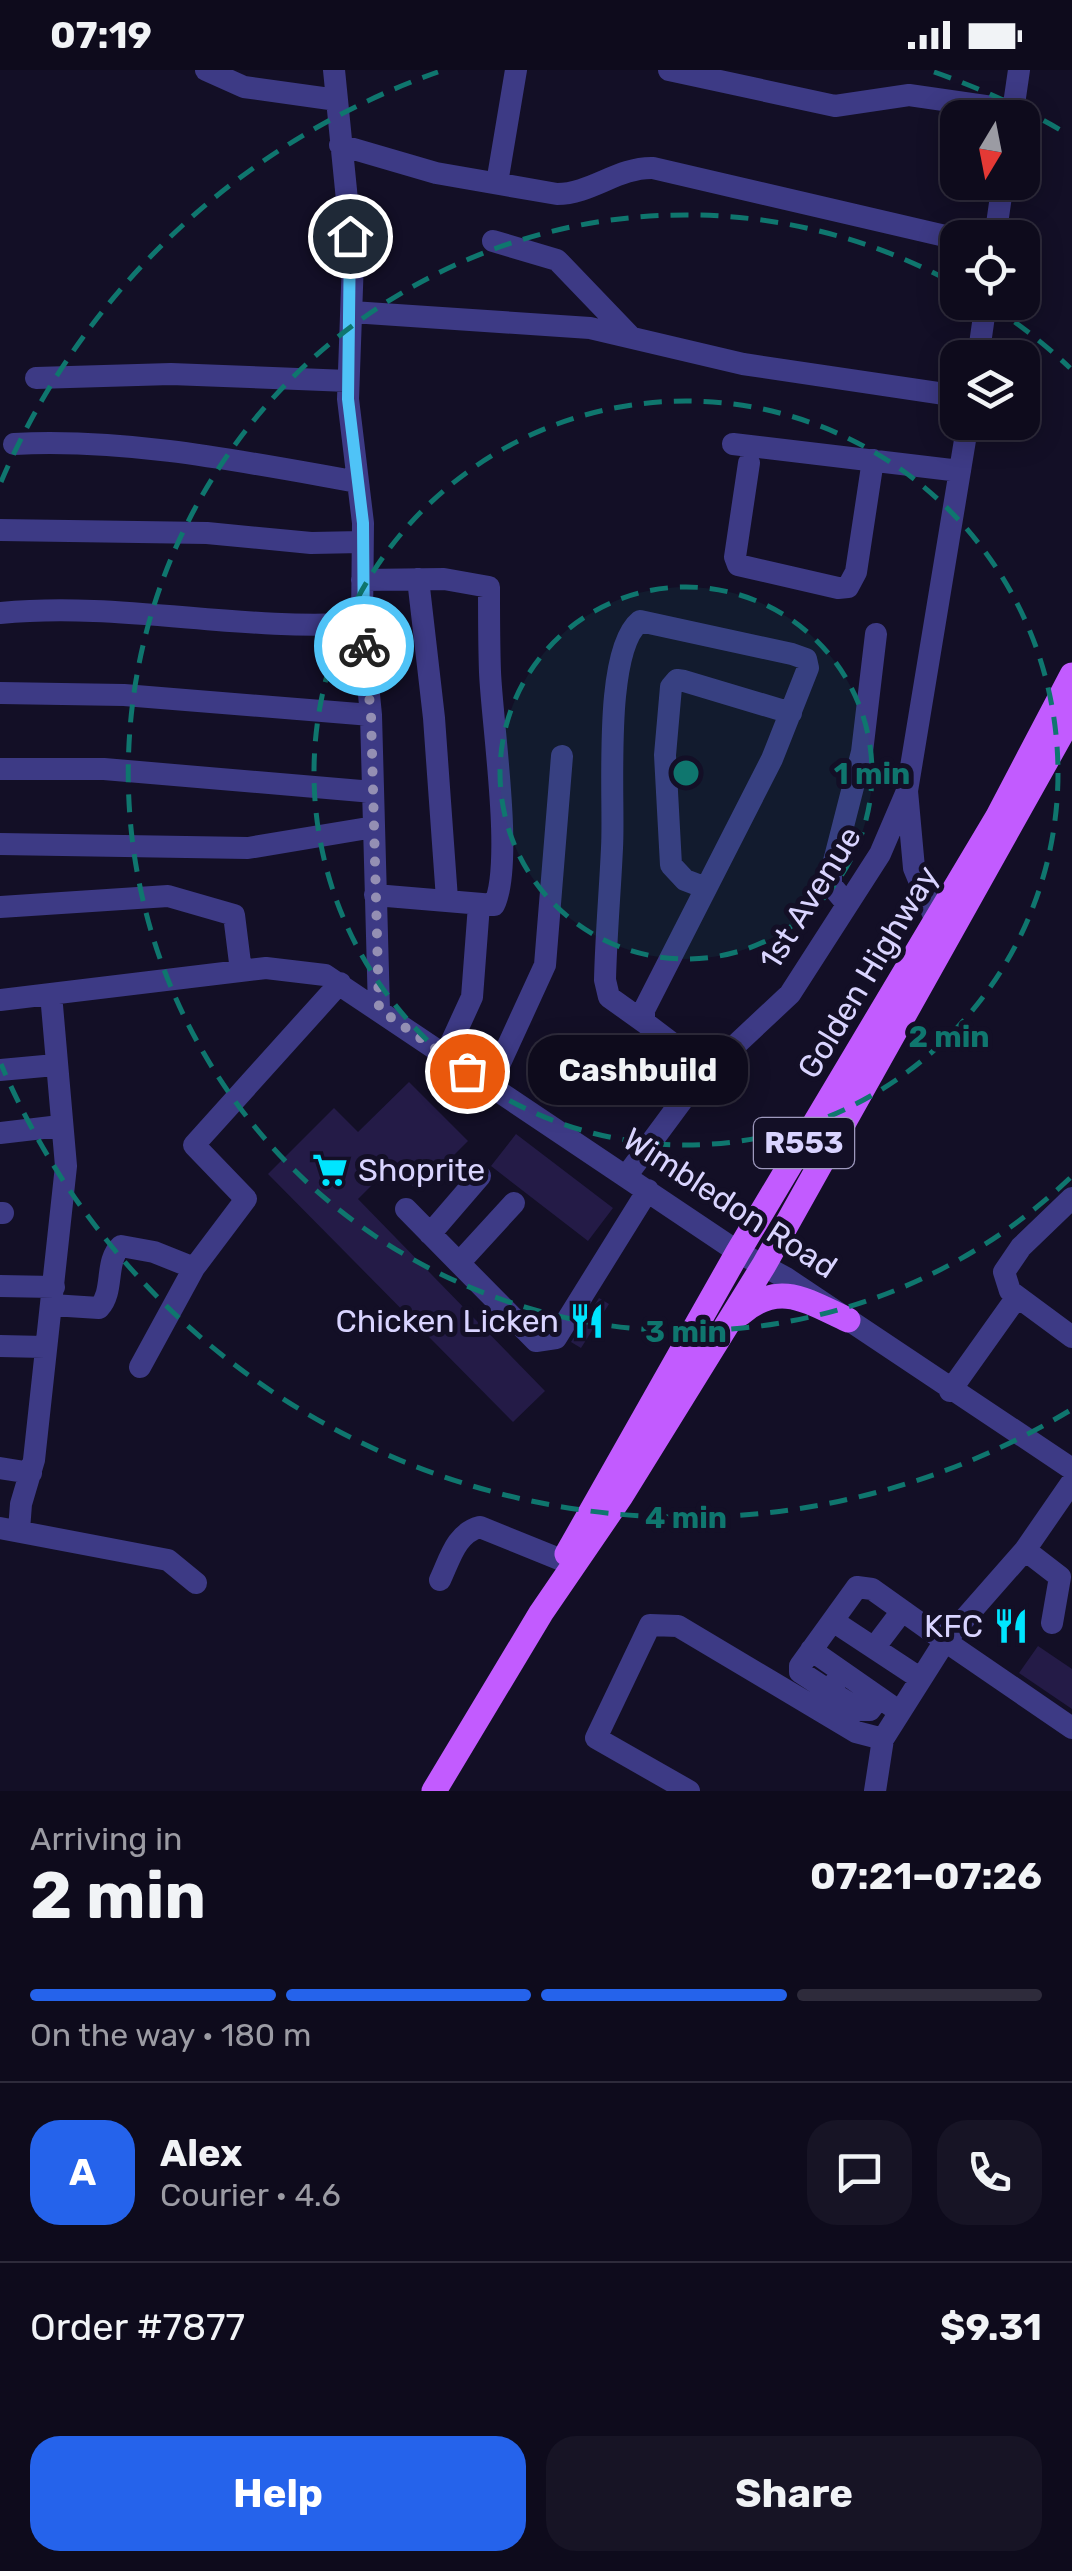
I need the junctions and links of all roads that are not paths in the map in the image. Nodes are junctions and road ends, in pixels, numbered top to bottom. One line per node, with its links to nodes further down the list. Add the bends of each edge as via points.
1 (206, 70): 6 (street, via 244,87)
2 (334, 70): 6 (street)
3 (516, 70): 10 (street)
4 (669, 70): 8 (street, via 835,106 909,95)
5 (1018, 70): 7 (street)
6 (337, 100): 9 (street)
7 (1014, 100)
8 (940, 101)
9 (340, 144): 10 (street, via 406,166); 13 (street)
10 (498, 183): 11 (street, via 567,194 619,172 654,168)
11 (940, 235)
12 (493, 241): 14 (street, via 557,260)
13 (352, 312): 14 (street, via 590,328); 16 (street)
14 (632, 338): 17 (street, via 743,364)
15 (36, 378): 16 (street)
16 (348, 380): 24 (street)
17 (940, 393)
18 (965, 440): 23 (street, 1st Avenue)
19 (14, 444): 24 (street, via 167,451)
20 (733, 444): 21 (street)
21 (873, 460): 22 (street, via 856,572 848,587 838,588 738,565); 23 (street)
22 (750, 463)
23 (960, 470): 39 (street, 1st Avenue)
24 (358, 482): 26 (street)
25 (0, 530): 26 (street)
26 (362, 542): 28 (street)
27 (418, 579): 28 (street); 45 (street); 47 (street, via 489,586 500,828 498,898 494,905)
28 (362, 580): 30 (street)
29 (0, 613): 30 (street, via 100,609 314,626)
30 (362, 623): 35 (street)
31 (876, 634): 46 (street, via 862,752 831,873)
32 (1072, 675): 49 (main road, Golden Highway / R553)
33 (0, 693): 35 (street, via 124,695)
34 (791, 714): 43 (street); 43 (street, via 677,680 671,687 666,755 672,865 685,880); 55 (street, via 806,659 657,623 635,625 610,724 613,845 605,980 609,997)
35 (371, 715): 40 (street)
36 (1072, 716): 72 (main road, Golden Highway / R553)
37 (562, 756): 60 (street, via 546,965)
38 (0, 769): 40 (street, via 104,769)
39 (906, 790): 46 (street, 1st Avenue, via 866,882); 49 (street, via 914,868)
40 (373, 792): 41 (street)
41 (374, 828): 42 (street, via 248,848); 44 (street)
42 (0, 844)
43 (706, 888): 55 (street, via 652,989)
44 (375, 895): 45 (street); 54 (street)
45 (446, 899): 47 (street)
46 (846, 904): 59 (street, 1st Avenue, via 790,994)
47 (480, 905): 56 (street, via 472,997)
48 (0, 908): 50 (street, via 168,896 193,901 234,915)
49 (936, 921): 70 (main road, Golden Highway / R553)
50 (241, 971): 51 (street, Wimbledon Road, via 302,970); 52 (street, Wimbledon Road)
51 (340, 984): 54 (street, Wimbledon Road); 73 (street, via 194,1145 246,1199)
52 (51, 994): 53 (street, Wimbledon Road); 57 (street)
53 (0, 1000)
54 (379, 1009): 56 (street, Wimbledon Road)
55 (644, 1022): 59 (street, via 677,1046)
56 (445, 1056): 60 (street, Wimbledon Road)
57 (55, 1065): 58 (street); 61 (street)
58 (0, 1070)
59 (695, 1083): 63 (street, 1st Avenue)
60 (488, 1087): 63 (street, Wimbledon Road)
61 (60, 1126): 62 (street); 75 (street, via 66,1166)
62 (0, 1133)
63 (626, 1175): 65 (street, Wimbledon Road)
64 (480, 1176): 69 (street)
65 (648, 1190): 70 (street, Wimbledon Road); 71 (street, via 548,1343 536,1341)
66 (1072, 1198): 76 (street, via 1006,1267 1004,1280)
67 (514, 1203): 71 (street)
68 (406, 1209): 69 (street)
69 (430, 1234): 71 (street)
70 (738, 1252): 72 (street, Wimbledon Road); 90 (main road, Golden Highway / R553)
71 (459, 1263)
72 (764, 1265): 77 (street, Wimbledon Road); 78 (main road, Golden Highway / R553)
73 (194, 1268): 75 (street, via 121,1246 104,1303 90,1309); 82 (street)
74 (0, 1286): 75 (street)
75 (52, 1296): 81 (street)
76 (1017, 1297): 79 (street); 83 (street)
77 (848, 1320): 78 (main road, via 786,1292 760,1298); 83 (street, Wimbledon Road)
78 (726, 1326): 94 (main road, Golden Highway / R553)
79 (1072, 1337)
80 (0, 1346): 81 (street)
81 (45, 1347): 86 (street)
82 (140, 1367)
83 (950, 1390): 85 (street, Wimbledon Road)
84 (0, 1468): 86 (street)
85 (1072, 1469)
86 (31, 1474): 88 (street)
87 (1072, 1482): 89 (street)
88 (9, 1529): 92 (street, via 168,1560)
89 (1025, 1550): 96 (street, via 1060,1576); 97 (street)
90 (564, 1561): 91 (street, via 480,1527 459,1540); 94 (main road, Golden Highway / R553)
91 (440, 1580)
92 (196, 1582)
93 (902, 1610): 95 (street, via 862,1584); 97 (street); 98 (street)
94 (540, 1613): 104 (main road, Golden Highway / R553)
95 (832, 1621): 98 (street); 100 (street, via 800,1672)
96 (1052, 1623)
97 (944, 1641): 99 (street); 102 (street)
98 (874, 1648): 99 (street)
99 (921, 1678): 101 (street)
100 (830, 1691): 101 (street, via 865,1711 879,1698); 103 (street, via 856,1732); 105 (street, via 678,1626 650,1625 596,1738)
101 (900, 1712): 103 (street)
102 (1072, 1728)
103 (883, 1738): 106 (street)
104 (434, 1791)
105 (689, 1791)
106 (875, 1791)

